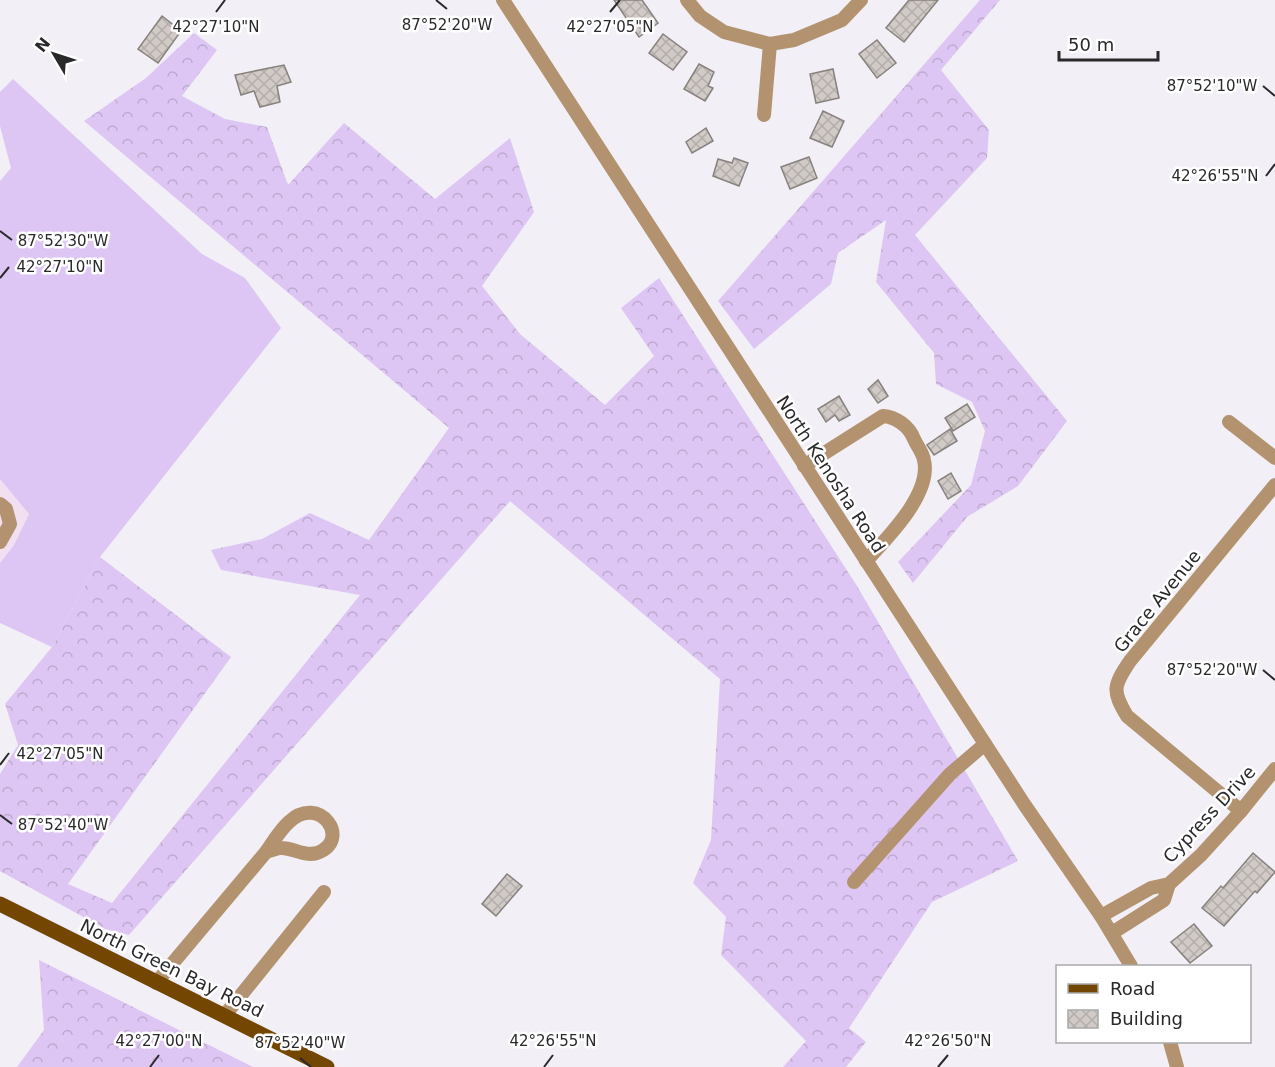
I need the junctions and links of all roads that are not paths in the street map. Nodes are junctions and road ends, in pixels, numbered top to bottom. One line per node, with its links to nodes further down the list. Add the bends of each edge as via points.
1 (503, 0): 8 (street, North Kenosha Road)
2 (687, 0): 4 (street, via 724,32)
3 (861, 0): 4 (street, via 842,20 794,40)
4 (770, 44): 5 (street)
5 (764, 115)
6 (1228, 422): 7 (street)
7 (1275, 458)
8 (804, 466): 12 (street, North Kenosha Road); 12 (street, via 883,416 893,417 911,432 924,460 924,483 889,537)
9 (1275, 485): 15 (street, Grace Avenue, via 1118,679 1117,699 1127,716)
10 (0, 504): 11 (street, via 6,508 10,524)
11 (0, 542)
12 (866, 561): 13 (street, North Kenosha Road)
13 (985, 744): 17 (street, via 942,782); 21 (street, North Kenosha Road)
14 (1275, 769): 15 (street, Cypress Drive)
15 (1241, 811): 18 (street, Cypress Drive)
16 (266, 852): 16 (street, via 281,848 316,853 332,839 333,829 319,814 299,815 288,822); 24 (street)
17 (854, 882)
18 (1169, 884): 21 (street, Cypress Drive, via 1151,888); 22 (street, Cypress Drive, via 1164,900)
19 (324, 892): 25 (street)
20 (0, 904): 24 (main road, North Green Bay Road)
21 (1101, 916): 22 (street, North Kenosha Road)
22 (1112, 933): 23 (street, North Kenosha Road)
23 (1130, 965)
24 (156, 983): 25 (main road, North Green Bay Road)
25 (225, 1016): 27 (main road, North Green Bay Road)
26 (1171, 1043): 28 (street)
27 (327, 1067)
28 (1177, 1067)

